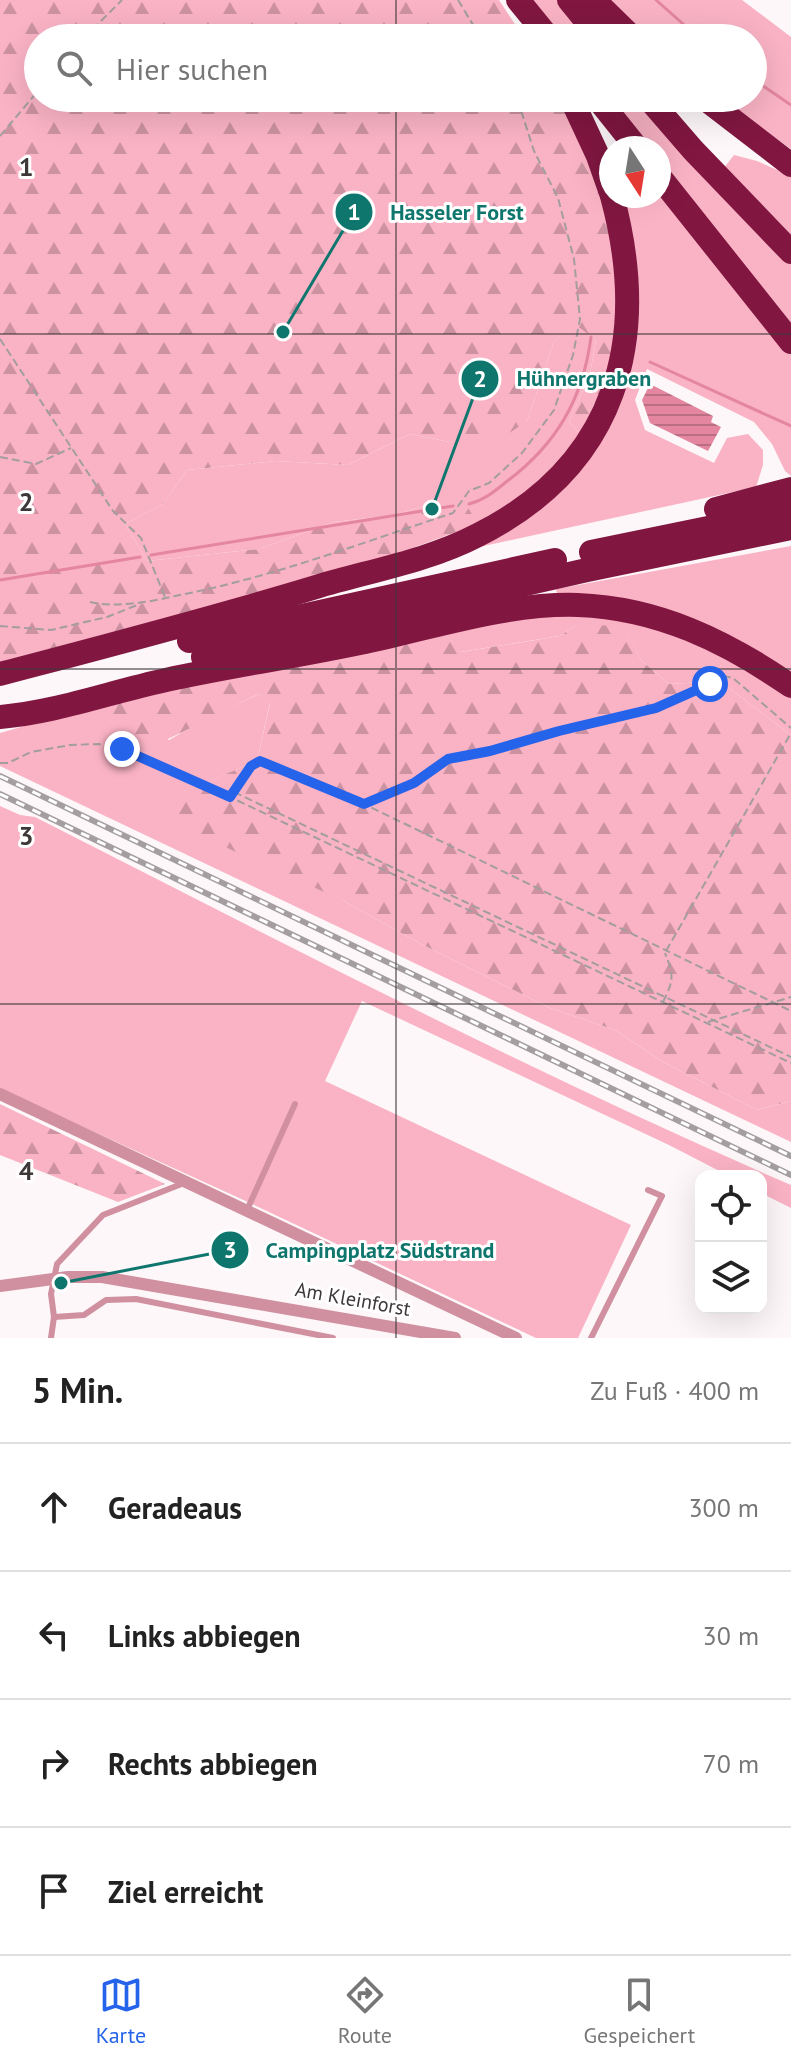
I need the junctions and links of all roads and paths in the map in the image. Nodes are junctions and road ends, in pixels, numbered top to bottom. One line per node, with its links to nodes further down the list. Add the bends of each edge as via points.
1 (122, 0): 6 (path)
2 (458, 0): 7 (path)
3 (515, 0): 8 (highway); 9 (highway)
4 (569, 0): 10 (highway)
5 (594, 0): 11 (highway)
6 (98, 24)
7 (473, 24)
8 (529, 24)
9 (536, 24)
10 (589, 24)
11 (619, 24)
12 (24, 108): 18 (path)
13 (521, 112): 33 (path, via 558,198 574,259 580,319 554,410 522,453 489,483 469,491 453,513 287,568)
14 (578, 112): 20 (highway)
15 (608, 112): 19 (highway)
16 (660, 112): 24 (highway)
17 (722, 112): 21 (highway)
18 (0, 136)
19 (627, 136)
20 (599, 159)
21 (791, 165)
22 (671, 191): 26 (highway)
23 (615, 208): 37 (highway, via 629,286 622,357 605,413 583,449 534,500 448,548 209,620)
24 (791, 252)
25 (0, 339): 27 (path)
26 (791, 342)
27 (73, 448): 28 (path, via 36,464); 33 (path, via 113,511 141,538)
28 (0, 457)
29 (791, 489): 32 (highway, via 683,516)
30 (791, 511): 32 (highway)
31 (791, 528): 40 (highway, via 323,628)
32 (647, 540): 38 (highway)
33 (166, 598): 35 (path)
34 (90, 602): 35 (path)
35 (145, 602): 36 (path, via 51,630)
36 (0, 626)
37 (0, 674)
38 (0, 686)
39 (791, 686): 40 (highway, via 691,628 578,605 501,612 162,681 36,714)
40 (0, 714)
41 (791, 728): 46 (path, via 724,676 656,708 448,759 414,783)
42 (791, 733): 47 (path)
43 (0, 763): 45 (path, via 44,749 99,744)
44 (233, 791): 45 (path); 46 (path, via 260,761); 49 (path)
45 (230, 797): 50 (path)
46 (364, 804): 47 (path)
47 (665, 952): 49 (path, via 673,969); 51 (path)
48 (791, 997): 51 (path)
49 (665, 998): 50 (path); 53 (path)
50 (662, 1002): 54 (path)
51 (772, 1002): 52 (path); 53 (path)
52 (791, 1011)
53 (712, 1020): 54 (path); 55 (path)
54 (707, 1023): 56 (path)
55 (791, 1057)
56 (791, 1063)
57 (0, 1094): 59 (street, Am Kleinforst)
58 (295, 1104): 61 (lane)
59 (187, 1182): 61 (street, Am Kleinforst); 62 (lane, via 103,1215 57,1264)
60 (648, 1190): 70 (lane, via 662,1196)
61 (247, 1210): 69 (street, Am Kleinforst)
62 (54, 1279): 63 (street, Am Kleinforst); 64 (lane); 65 (street, Am Kleinforst, via 118,1279)
63 (0, 1286)
64 (54, 1317): 66 (lane); 67 (lane, via 84,1315 106,1300 136,1299)
65 (381, 1331): 68 (street, Am Kleinforst)
66 (51, 1338)
67 (333, 1338)
68 (455, 1338)
69 (516, 1338)
70 (591, 1338)

